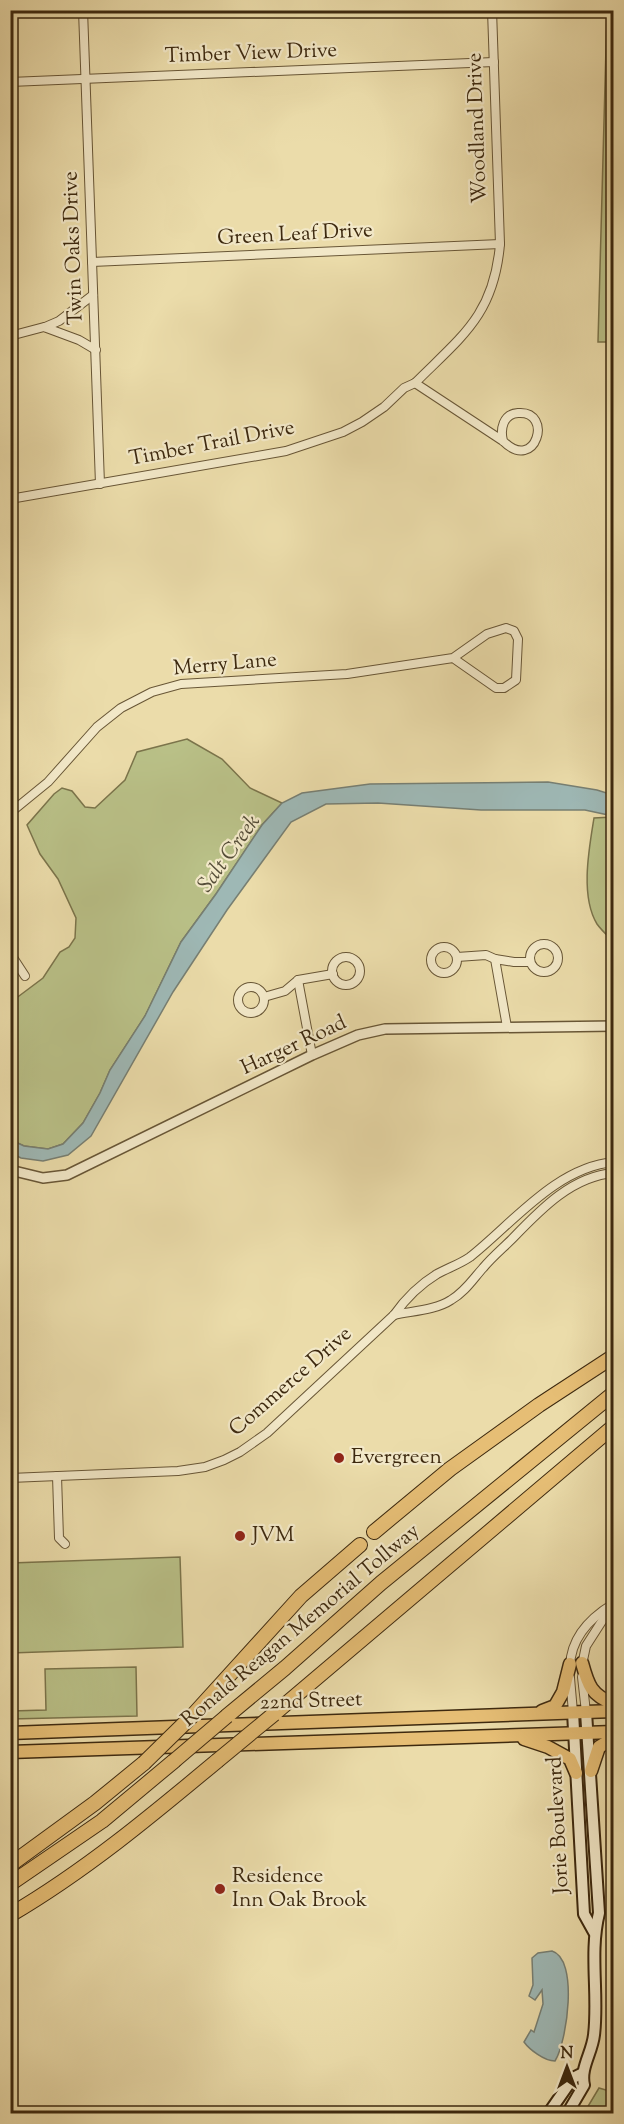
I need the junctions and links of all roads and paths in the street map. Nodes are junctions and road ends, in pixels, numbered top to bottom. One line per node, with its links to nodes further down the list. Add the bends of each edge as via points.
1 (83, 10): 4 (street, Twin Oaks Drive)
2 (492, 10): 3 (street, Woodland Drive)
3 (494, 62): 4 (street, Timber View Drive); 6 (street, Woodland Drive)
4 (86, 79): 5 (street, Timber View Drive); 7 (street, Twin Oaks Drive)
5 (10, 82)
6 (500, 244): 7 (street, Green Leaf Drive); 12 (street, Timber Trail Drive, via 495,281 480,313)
7 (92, 262): 8 (street, Twin Oaks Drive)
8 (93, 295): 9 (street, via 59,321); 11 (street, Twin Oaks Drive)
9 (44, 327): 10 (street); 11 (street, via 79,339)
10 (10, 336)
11 (96, 350): 14 (street, Twin Oaks Drive)
12 (415, 383): 13 (street); 14 (street, Timber Trail Drive, via 362,422 311,443)
13 (503, 441): 13 (street, via 503,422 510,415 520,412 536,422 539,432 530,448 520,451)
14 (100, 483): 15 (street, Timber Trail Drive)
15 (10, 499)
16 (453, 658): 16 (street, Merry Lane, via 496,688 504,688 516,680 518,639 514,631 497,630); 17 (street, Merry Lane, via 347,674 181,684 152,692 121,708 97,727 48,782)
17 (10, 813)
18 (10, 953): 23 (street)
19 (457, 957): 20 (street, via 486,955)
20 (495, 959): 21 (street); 27 (street)
21 (530, 962)
22 (333, 974): 24 (street)
23 (25, 976)
24 (298, 980): 25 (street, via 285,991); 28 (street)
25 (264, 997)
26 (614, 1026): 27 (street, Harger Road)
27 (507, 1027): 28 (street, Harger Road, via 385,1029 358,1035)
28 (312, 1055): 30 (street, Harger Road, via 67,1175 44,1178)
29 (614, 1162): 32 (street, Commerce Drive, via 588,1168 561,1182 467,1259 411,1293)
30 (10, 1170)
31 (614, 1173): 32 (street, via 577,1183 549,1204 454,1299)
32 (394, 1315): 36 (street, Commerce Drive, via 267,1432 224,1460 186,1470)
33 (614, 1356): 38 (highway, Ronald Reagan Memorial Tollway, via 450,1469)
34 (614, 1393): 60 (highway, Ronald Reagan Memorial Tollway, bridge, via 381,1583 102,1821)
35 (614, 1426): 61 (highway, bridge, via 217,1761 90,1863)
36 (57, 1476): 37 (street, Commerce Drive); 39 (street, via 59,1539)
37 (10, 1478)
38 (374, 1532)
39 (65, 1544)
40 (360, 1545): 57 (highway, Ronald Reagan Memorial Tollway, bridge, via 301,1596 144,1763)
41 (613, 1604): 42 (street); 42 (street, via 598,1613 575,1640)
42 (576, 1664): 43 (main road, via 600,1699); 45 (street); 46 (street); 47 (main road, via 555,1706)
43 (614, 1704)
44 (614, 1711): 46 (main road, 22nd Street)
45 (573, 1712): 46 (main road, 22nd Street); 47 (main road, 22nd Street); 51 (main road, Jorie Boulevard)
46 (586, 1712): 50 (main road, Jorie Boulevard)
47 (534, 1714): 49 (main road, 22nd Street)
48 (614, 1732): 50 (main road, 22nd Street)
49 (10, 1733)
50 (587, 1733): 51 (main road, 22nd Street); 55 (main road, Jorie Boulevard)
51 (574, 1734): 52 (main road, 22nd Street); 56 (main road, Jorie Boulevard)
52 (515, 1736): 54 (main road, 22nd Street); 56 (main road, via 570,1759)
53 (614, 1738): 55 (main road, via 599,1747)
54 (10, 1752)
55 (591, 1771): 62 (main road, Jorie Boulevard, via 599,1913)
56 (576, 1773): 62 (main road, Jorie Boulevard, via 584,1914)
57 (74, 1818): 58 (highway); 59 (highway, Ronald Reagan Memorial Tollway)
58 (10, 1859)
59 (10, 1865)
60 (10, 1884)
61 (10, 1915)
62 (594, 1932): 63 (main road, Jorie Boulevard, via 594,2039)
63 (581, 2074): 64 (main road, Jorie Boulevard, via 573,2078); 65 (main road, Jorie Boulevard, via 584,2085)
64 (548, 2114)
65 (567, 2114)

